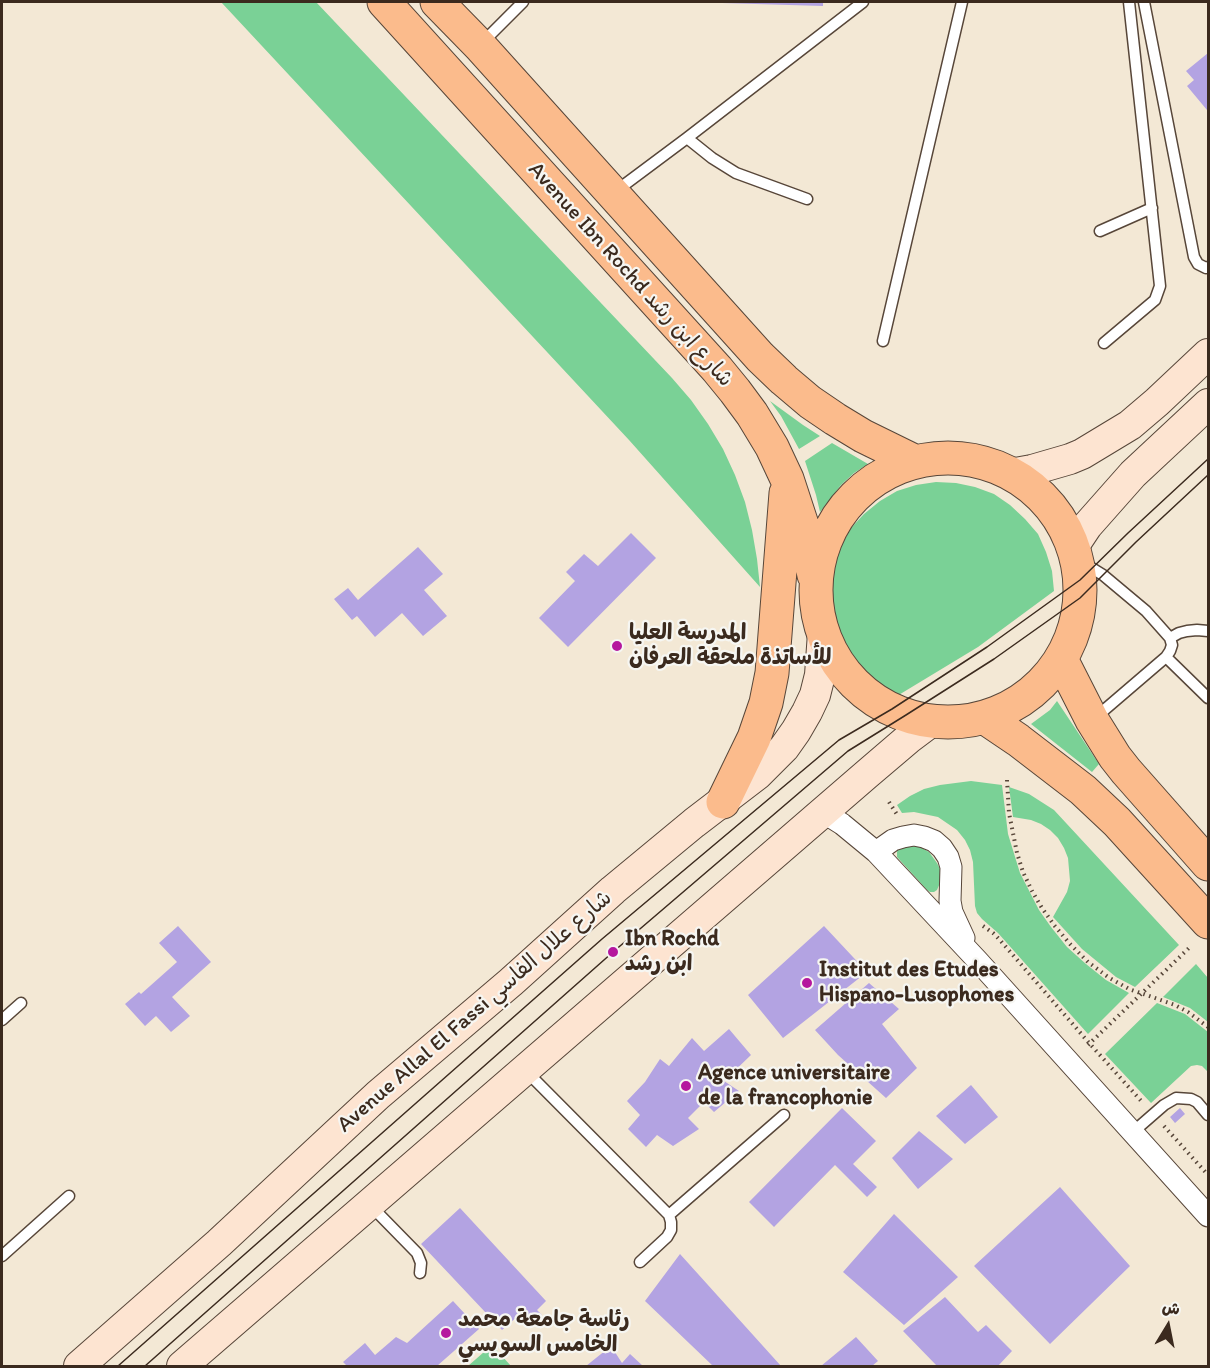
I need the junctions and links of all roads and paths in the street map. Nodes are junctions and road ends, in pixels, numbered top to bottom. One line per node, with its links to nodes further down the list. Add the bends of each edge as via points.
1 (384, 2): 21 (main road, Avenue Ibn Rochd شارع ابن رشد, via 717,369 752,414)
2 (523, 2): 8 (lane)
3 (862, 2): 9 (lane)
4 (962, 2): 15 (lane)
5 (1129, 2): 12 (lane)
6 (1144, 2): 14 (lane, via 1194,257 1198,264)
7 (451, 7): 8 (main road, Avenue Ibn Rochd شارع ابن رشد)
8 (480, 46): 10 (main road, Avenue Ibn Rochd شارع ابن رشد)
9 (687, 138): 10 (lane); 11 (lane, via 736,173)
10 (613, 194): 19 (main road, Avenue Ibn Rochd شارع ابن رشد, via 784,380 835,419)
11 (807, 200)
12 (1152, 208): 13 (lane); 16 (lane, via 1158,293 1155,300)
13 (1100, 231)
14 (1209, 267)
15 (883, 340)
16 (1104, 343)
17 (1209, 354): 20 (street, via 1130,425 1082,454)
18 (1209, 404): 22 (street, via 1133,474 1087,526)
19 (916, 462): 20 (main road, via 964,459); 23 (main road, via 878,478 846,506 825,543)
20 (1010, 474): 22 (main road, via 1027,484 1055,512)
21 (787, 479): 23 (main road, Avenue Ibn Rochd شارع ابن رشد); 34 (main road, via 766,703)
22 (1075, 553): 26 (lane, via 1116,584); 28 (main road, via 1080,598 1071,640)
23 (816, 584): 25 (main road)
24 (1209, 631): 26 (lane, via 1187,631)
25 (823, 633): 32 (main road, via 843,670 865,692 892,710); 34 (street, Avenue Allal El Fassi شارع علال الفاسي, via 815,695 796,731 758,774)
26 (1170, 638): 27 (lane, via 1172,645)
27 (1166, 657): 29 (lane); 31 (lane)
28 (1061, 659): 30 (main road, via 1036,689 1002,711); 31 (main road)
29 (1209, 698)
30 (984, 717): 32 (main road); 40 (main road, via 1083,790)
31 (1092, 720): 39 (main road, via 1126,771)
32 (932, 721): 36 (street)
33 (1007, 780): 44 (path, via 1017,853 1042,908 1088,962)
34 (723, 802): 63 (street, Avenue Allal El Fassi شارع علال الفاسي, via 613,890 378,1095)
35 (889, 802): 37 (path)
36 (823, 812): 38 (street); 50 (street)
37 (902, 821)
38 (876, 852): 43 (street); 43 (street, via 893,840 914,836 924,837 942,848 951,867 952,912)
39 (1209, 864)
40 (1209, 922)
41 (979, 924): 48 (path, via 999,939)
42 (1189, 948): 44 (path)
43 (978, 961): 49 (street)
44 (1142, 994): 47 (path, via 1182,1009); 48 (path)
45 (21, 1003): 46 (lane)
46 (2, 1020)
47 (1209, 1027)
48 (1090, 1044): 49 (path); 51 (path)
49 (1070, 1062): 54 (street)
50 (525, 1070): 57 (street); 58 (lane)
51 (1154, 1114): 53 (lane, via 1170,1101 1184,1098 1197,1102); 54 (lane); 55 (path)
52 (784, 1115): 58 (lane)
53 (1209, 1115)
54 (1133, 1132): 59 (street)
55 (1209, 1175)
56 (69, 1196): 60 (lane)
57 (370, 1205): 62 (lane, via 417,1253); 64 (street)
58 (669, 1215): 61 (lane, via 667,1237)
59 (1209, 1216)
60 (2, 1256)
61 (640, 1262)
62 (420, 1273)
63 (79, 1366)
64 (182, 1366)

